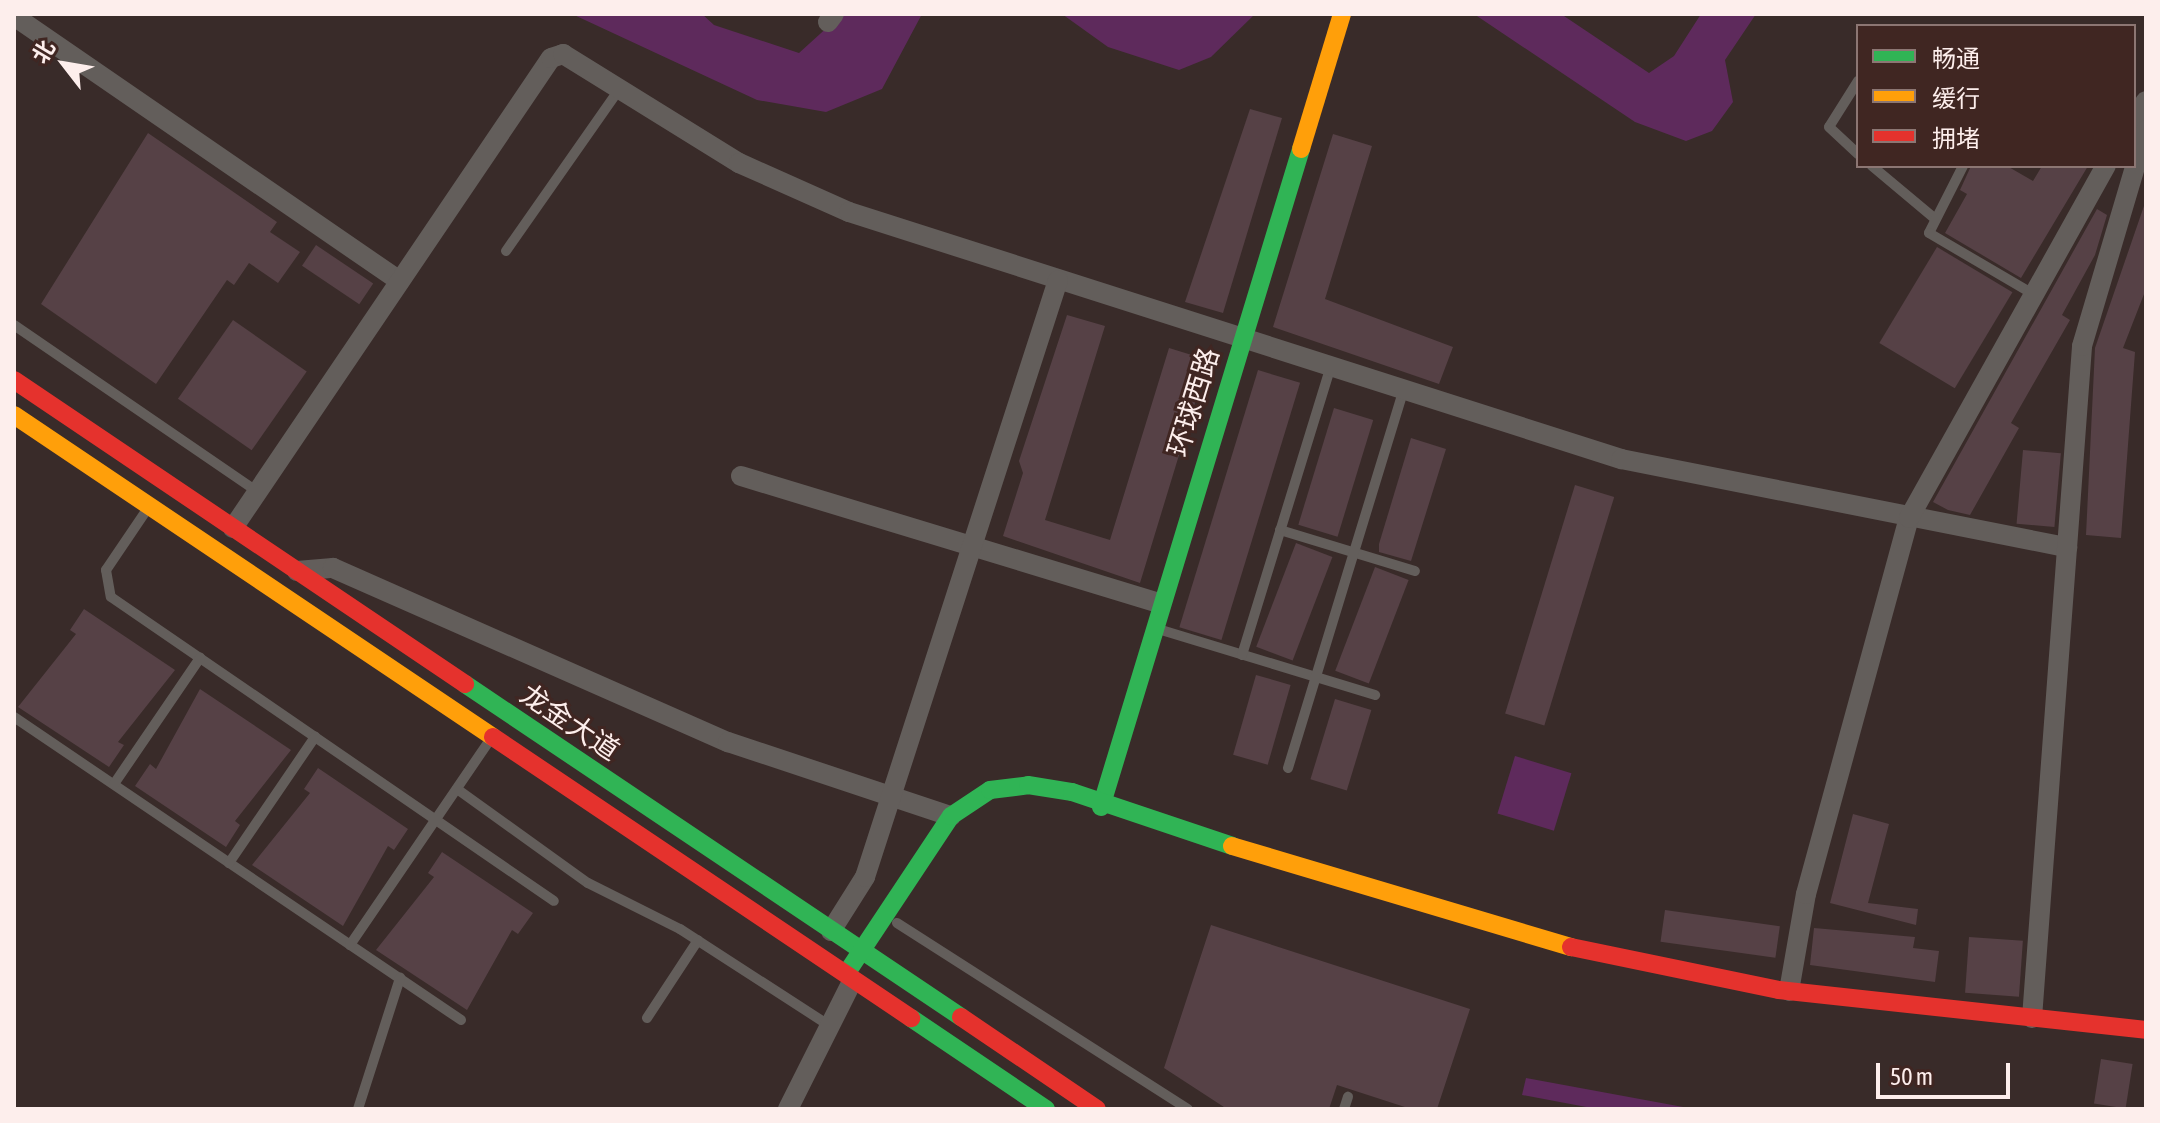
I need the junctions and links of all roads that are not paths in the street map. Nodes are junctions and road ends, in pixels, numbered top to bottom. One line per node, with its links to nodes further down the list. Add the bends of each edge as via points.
1 (1342, 14): 16 (street, 环球西路)
2 (14, 16): 13 (street)
3 (1856, 84): 6 (lane, via 1829,127)
4 (621, 87): 11 (lane); 12 (street, via 791,189); 13 (street, via 572,55 551,58)
5 (2146, 130): 28 (street, via 2130,202 2084,330)
6 (1856, 152)
7 (1874, 168): 10 (lane)
8 (1962, 168): 10 (lane)
9 (2105, 168): 14 (street)
10 (1933, 217): 14 (lane, via 1929,233)
11 (506, 251)
12 (1058, 280): 16 (street); 27 (street)
13 (400, 281): 22 (street)
14 (2033, 294): 24 (street)
15 (14, 325): 22 (lane)
16 (1241, 340): 17 (street); 32 (street, 环球西路)
17 (1330, 369): 19 (street); 26 (lane)
18 (14, 380): 25 (street, 龙金大道)
19 (1403, 392): 24 (street, via 1634,462); 29 (lane)
20 (14, 415): 23 (street, 龙金大道)
21 (741, 476): 27 (street)
22 (258, 492): 25 (street)
23 (150, 507): 35 (lane, via 106,570 107,591); 40 (street, 龙金大道)
24 (1909, 518): 28 (street); 57 (street, via 1806,894)
25 (233, 528): 30 (street, 龙金大道)
26 (1280, 530): 29 (lane); 34 (lane)
27 (972, 544): 32 (street); 44 (street)
28 (2067, 547): 59 (street)
29 (1354, 553): 31 (lane); 36 (lane)
30 (297, 571): 44 (street, via 333,568 728,742); 51 (street, 龙金大道)
31 (1415, 571)
32 (1160, 603): 33 (street, 环球西路)
33 (1153, 627): 34 (lane); 45 (street, 环球西路)
34 (1242, 655): 36 (lane)
35 (200, 658): 39 (lane); 42 (lane)
36 (1316, 677): 37 (lane); 41 (lane)
37 (1375, 695)
38 (14, 717): 42 (lane)
39 (315, 737): 47 (lane); 48 (lane)
40 (491, 738): 43 (lane); 56 (street, 龙金大道)
41 (1288, 768)
42 (114, 784): 48 (lane)
43 (457, 789): 47 (lane); 52 (lane, via 588,883)
44 (891, 795): 46 (street); 51 (street, via 865,877)
45 (1101, 807): 46 (street, via 1072,792 1016,785 978,795); 50 (street, via 1016,800 977,813); 57 (street, via 1536,940)
46 (951, 816): 54 (street)
47 (435, 820): 49 (lane); 53 (lane)
48 (229, 863): 53 (lane)
49 (554, 901)
50 (897, 923): 54 (street); 68 (lane)
51 (831, 931): 54 (street, 龙金大道)
52 (698, 940): 58 (lane); 61 (lane)
53 (350, 945): 55 (lane)
54 (867, 955): 56 (street); 67 (street, 龙金大道)
55 (400, 978): 60 (lane); 64 (lane)
56 (852, 979): 61 (street); 66 (street, 龙金大道)
57 (1789, 991): 59 (street)
58 (647, 1018)
59 (2032, 1018): 62 (street)
60 (461, 1020)
61 (830, 1026): 65 (street)
62 (2146, 1030)
63 (1348, 1097): 69 (lane)
64 (358, 1109)
65 (788, 1109)
66 (1046, 1109)
67 (1097, 1109)
68 (1188, 1109)
69 (1344, 1109)

